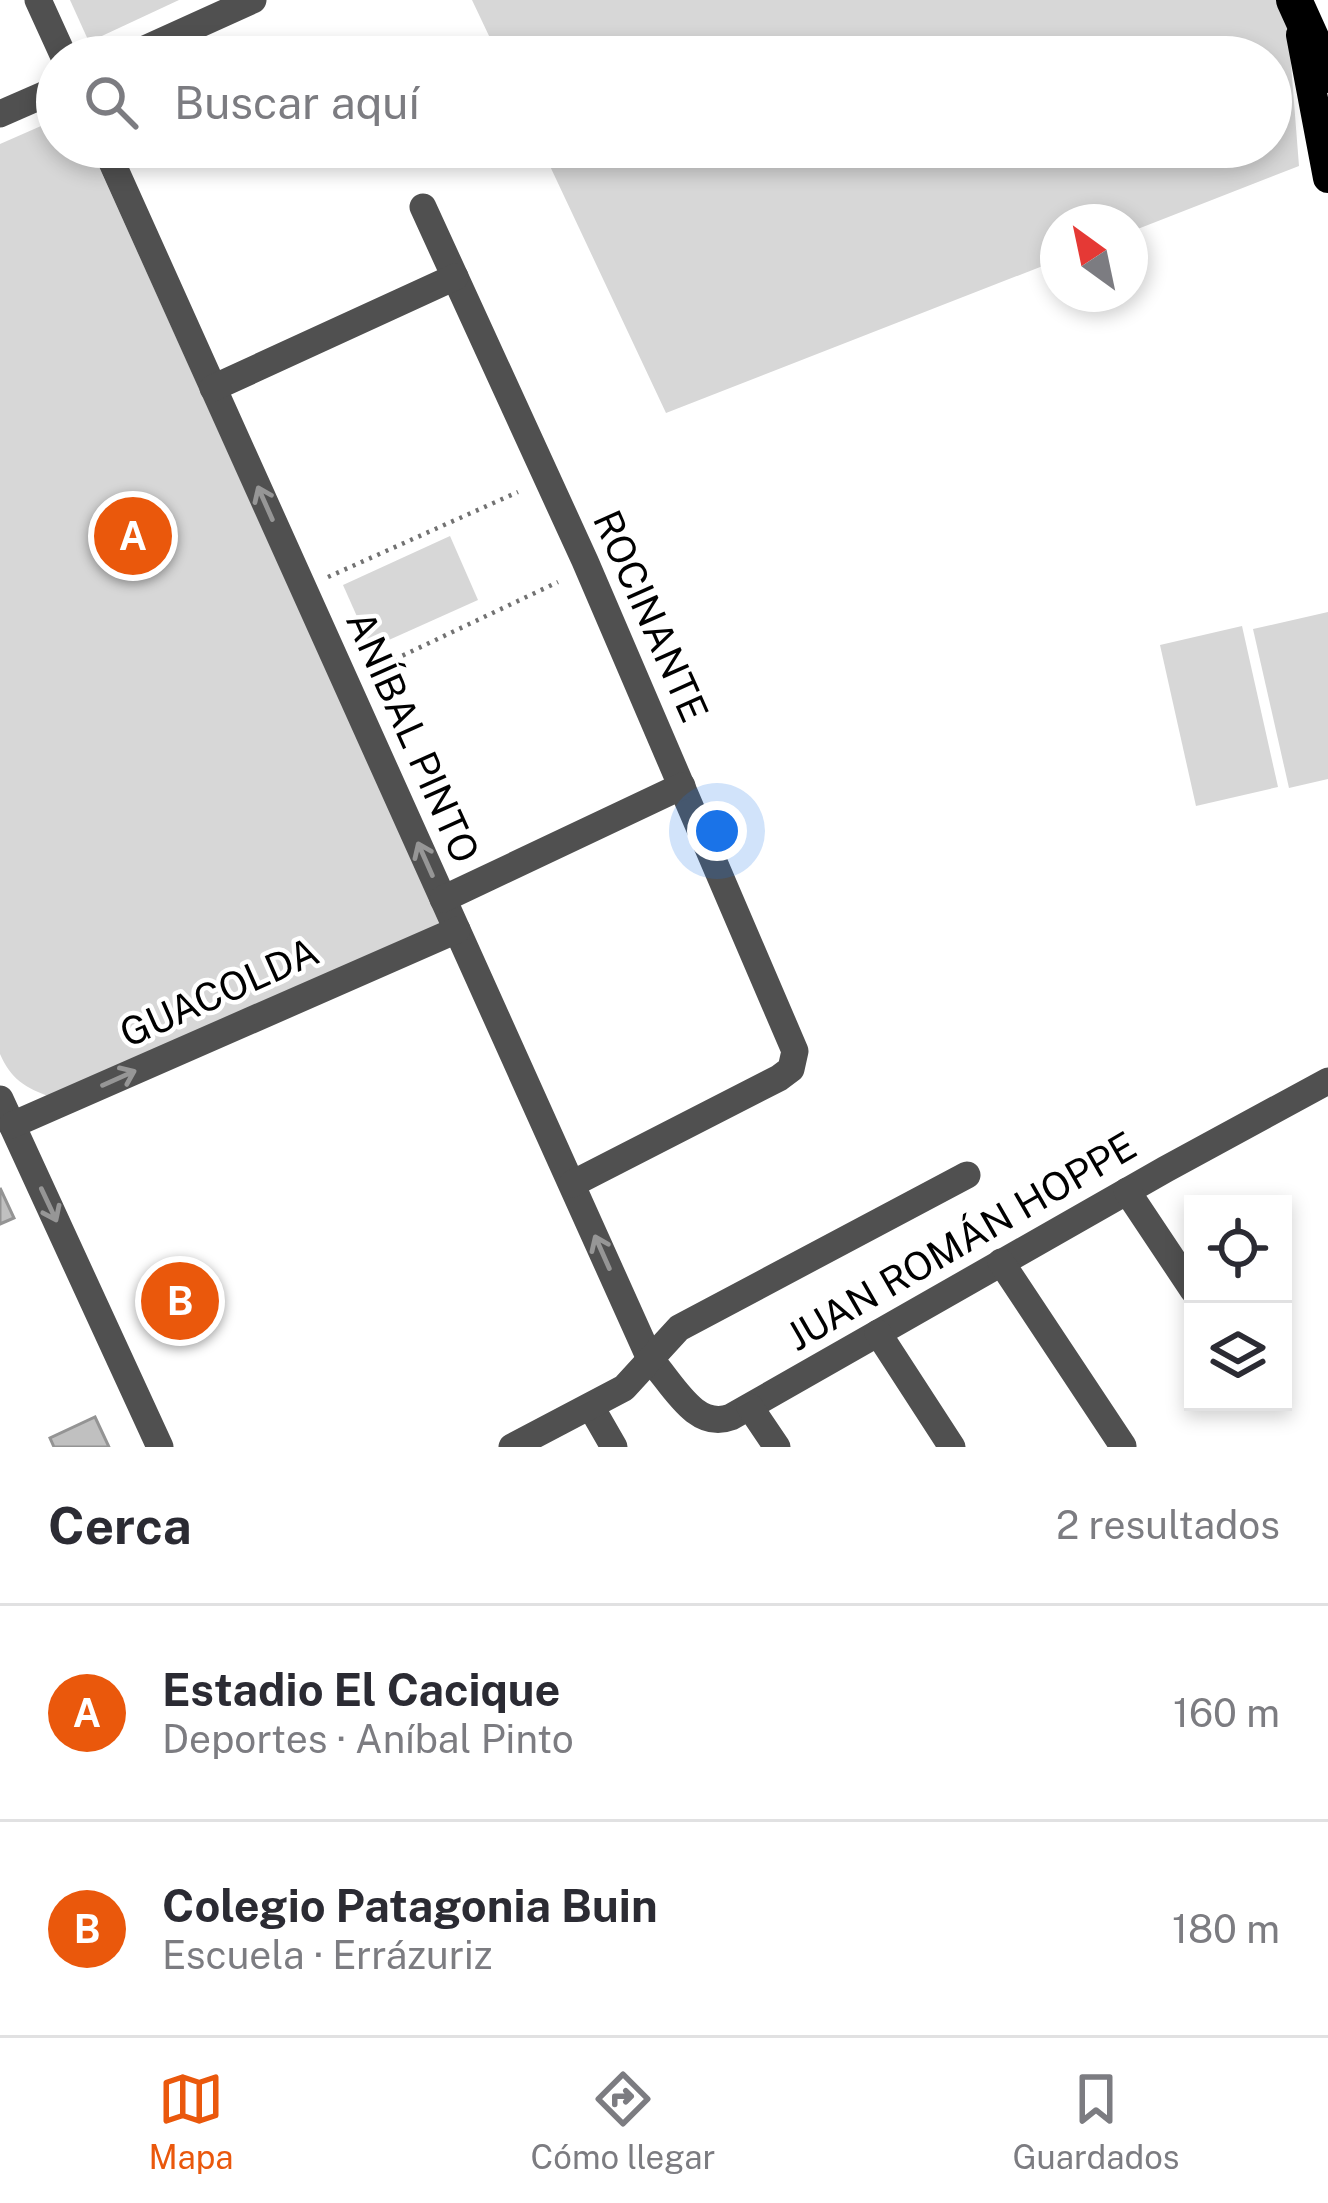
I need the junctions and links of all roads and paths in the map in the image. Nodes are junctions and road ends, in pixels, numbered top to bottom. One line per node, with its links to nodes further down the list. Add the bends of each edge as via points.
1 (38, 0): 4 (street)
2 (254, 0): 5 (street)
3 (1294, 0): 6 (highway); 10 (main road)
4 (54, 36)
5 (174, 36)
6 (1328, 75)
7 (36, 99): 8 (street)
8 (0, 115)
9 (114, 168): 13 (street, ANÍBAL PINTO)
10 (1328, 178)
11 (423, 206): 12 (street, ROCINANTE)
12 (455, 278): 13 (street); 18 (street, ROCINANTE)
13 (213, 388): 19 (street, ANÍBAL PINTO, one-way to 13)
14 (518, 492): 15 (path)
15 (328, 577)
16 (559, 582): 17 (path)
17 (370, 671)
18 (682, 786): 19 (street); 25 (street, ROCINANTE, via 794,1061 779,1078)
19 (443, 899): 20 (street, ANÍBAL PINTO)
20 (457, 930): 23 (street, GUACOLDA, one-way to 20); 25 (street, ANÍBAL PINTO)
21 (1328, 1081): 26 (street, JUAN ROMÁN HOPPE)
22 (0, 1099): 23 (street)
23 (12, 1125): 34 (street, one-way to 34)
24 (967, 1175): 30 (street, via 679,1328)
25 (572, 1184): 30 (street, ANÍBAL PINTO, one-way to 25)
26 (1127, 1191): 27 (street, JUAN ROMÁN HOPPE); 28 (street)
27 (1001, 1262): 29 (street, JUAN ROMÁN HOPPE); 33 (street)
28 (1184, 1276)
29 (878, 1333): 32 (street, JUAN ROMÁN HOPPE); 38 (street)
30 (650, 1360): 31 (street); 32 (street, JUAN ROMÁN HOPPE, via 707,1420)
31 (591, 1407): 35 (street); 36 (street)
32 (750, 1407): 37 (street)
33 (1123, 1446)
34 (160, 1447)
35 (512, 1447)
36 (614, 1447)
37 (777, 1447)
38 (952, 1447)

